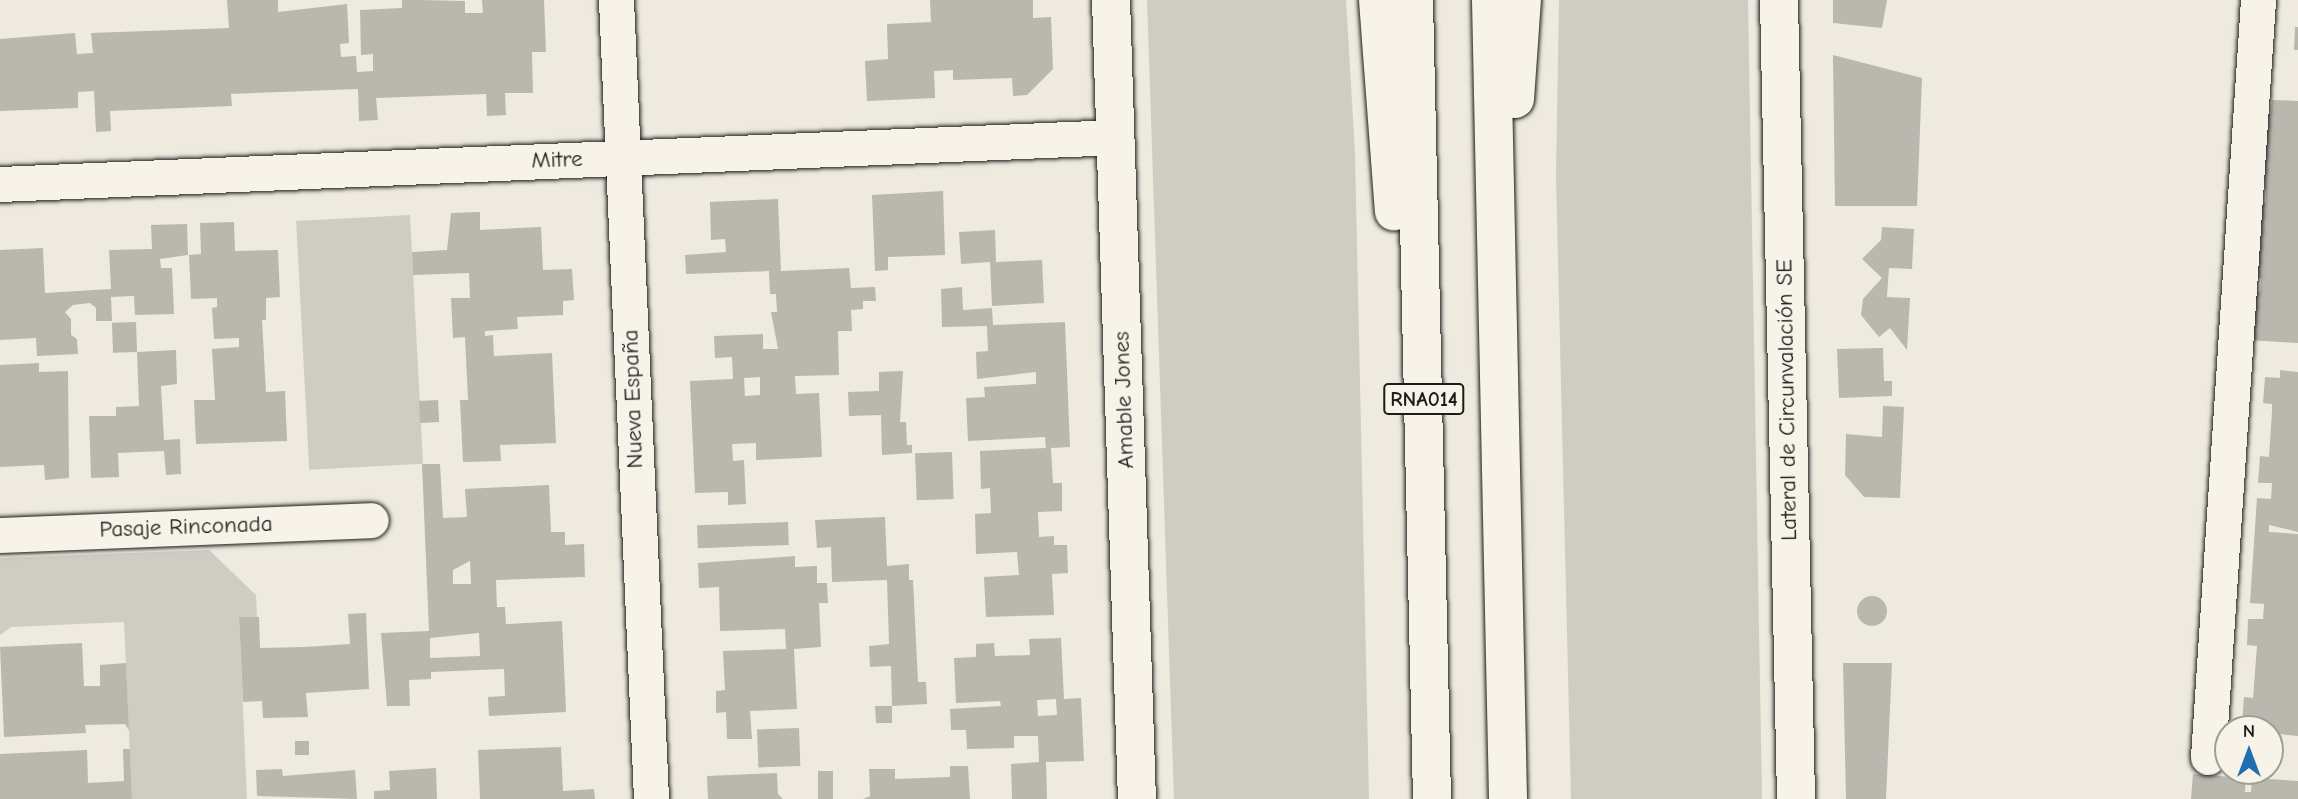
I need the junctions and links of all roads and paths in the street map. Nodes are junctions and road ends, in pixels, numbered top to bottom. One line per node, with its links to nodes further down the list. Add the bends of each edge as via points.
1 (616, 0): 10 (street, Nueva España)
2 (1111, 0): 9 (main road, Amable Jones)
3 (1378, 0): 15 (main road)
4 (1414, 0): 15 (main road, RNA014)
5 (1491, 0): 12 (main road, RNA014)
6 (1522, 0): 12 (main road)
7 (1779, 0): 21 (main road, Lateral de Circunvalación SE)
8 (2258, 0): 16 (street)
9 (1115, 137): 10 (street, Mitre); 18 (main road, Amable Jones)
10 (623, 158): 11 (street, Mitre); 17 (street, Nueva España)
11 (0, 184)
12 (1499, 338): 20 (main road, RNA014)
13 (371, 520): 14 (street, Pasaje Rinconada)
14 (0, 535)
15 (1430, 673): 19 (main road, RNA014)
16 (2208, 757)
17 (651, 799)
18 (1137, 799)
19 (1432, 799)
20 (1508, 799)
21 (1796, 799)

